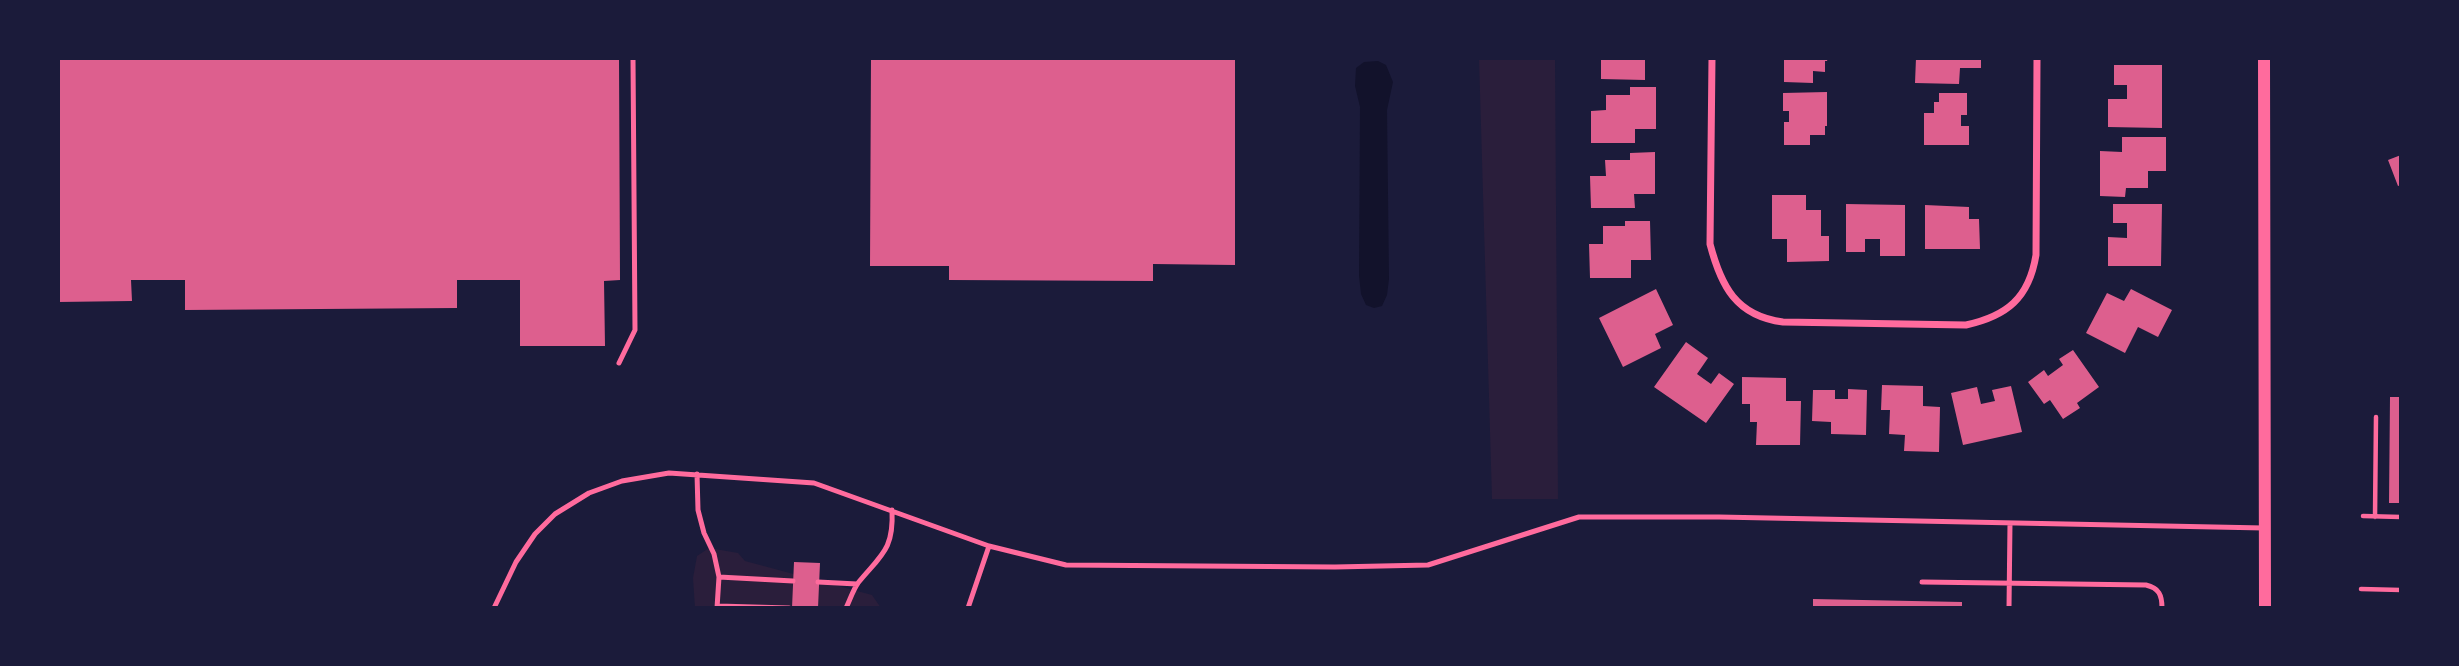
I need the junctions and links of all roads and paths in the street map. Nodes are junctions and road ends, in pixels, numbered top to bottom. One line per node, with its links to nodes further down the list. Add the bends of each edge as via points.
1 (633, 58): 5 (lane, via 635,330)
2 (1712, 58): 3 (street, via 1710,244 1717,271 1737,302 1783,322 1966,326 1989,320 2012,305 2029,282 2036,255)
3 (2037, 58)
4 (2263, 58): 13 (street)
5 (619, 363)
6 (2376, 417): 10 (path)
7 (697, 474): 8 (lane, via 814,483); 15 (lane, via 698,510); 24 (lane, via 669,473 622,481 555,513 516,562)
8 (892, 510): 14 (lane); 20 (lane, via 893,530 885,552)
9 (2363, 516): 10 (path)
10 (2375, 517): 11 (path)
11 (2401, 517)
12 (2010, 523): 13 (lane); 14 (lane, via 1578,517 1429,565 1348,567 1066,565); 19 (lane)
13 (2265, 528): 30 (street)
14 (989, 545): 27 (lane)
15 (719, 577): 16 (lane); 23 (lane)
16 (793, 581)
17 (818, 582): 20 (lane)
18 (1922, 582): 19 (lane)
19 (2009, 583): 28 (lane); 29 (lane, via 2146,585 2161,594)
20 (857, 584): 26 (lane)
21 (2361, 589): 22 (path)
22 (2401, 590)
23 (718, 607): 25 (lane)
24 (494, 608)
25 (789, 608)
26 (846, 608)
27 (968, 608)
28 (2009, 608)
29 (2162, 608)
30 (2265, 608)

